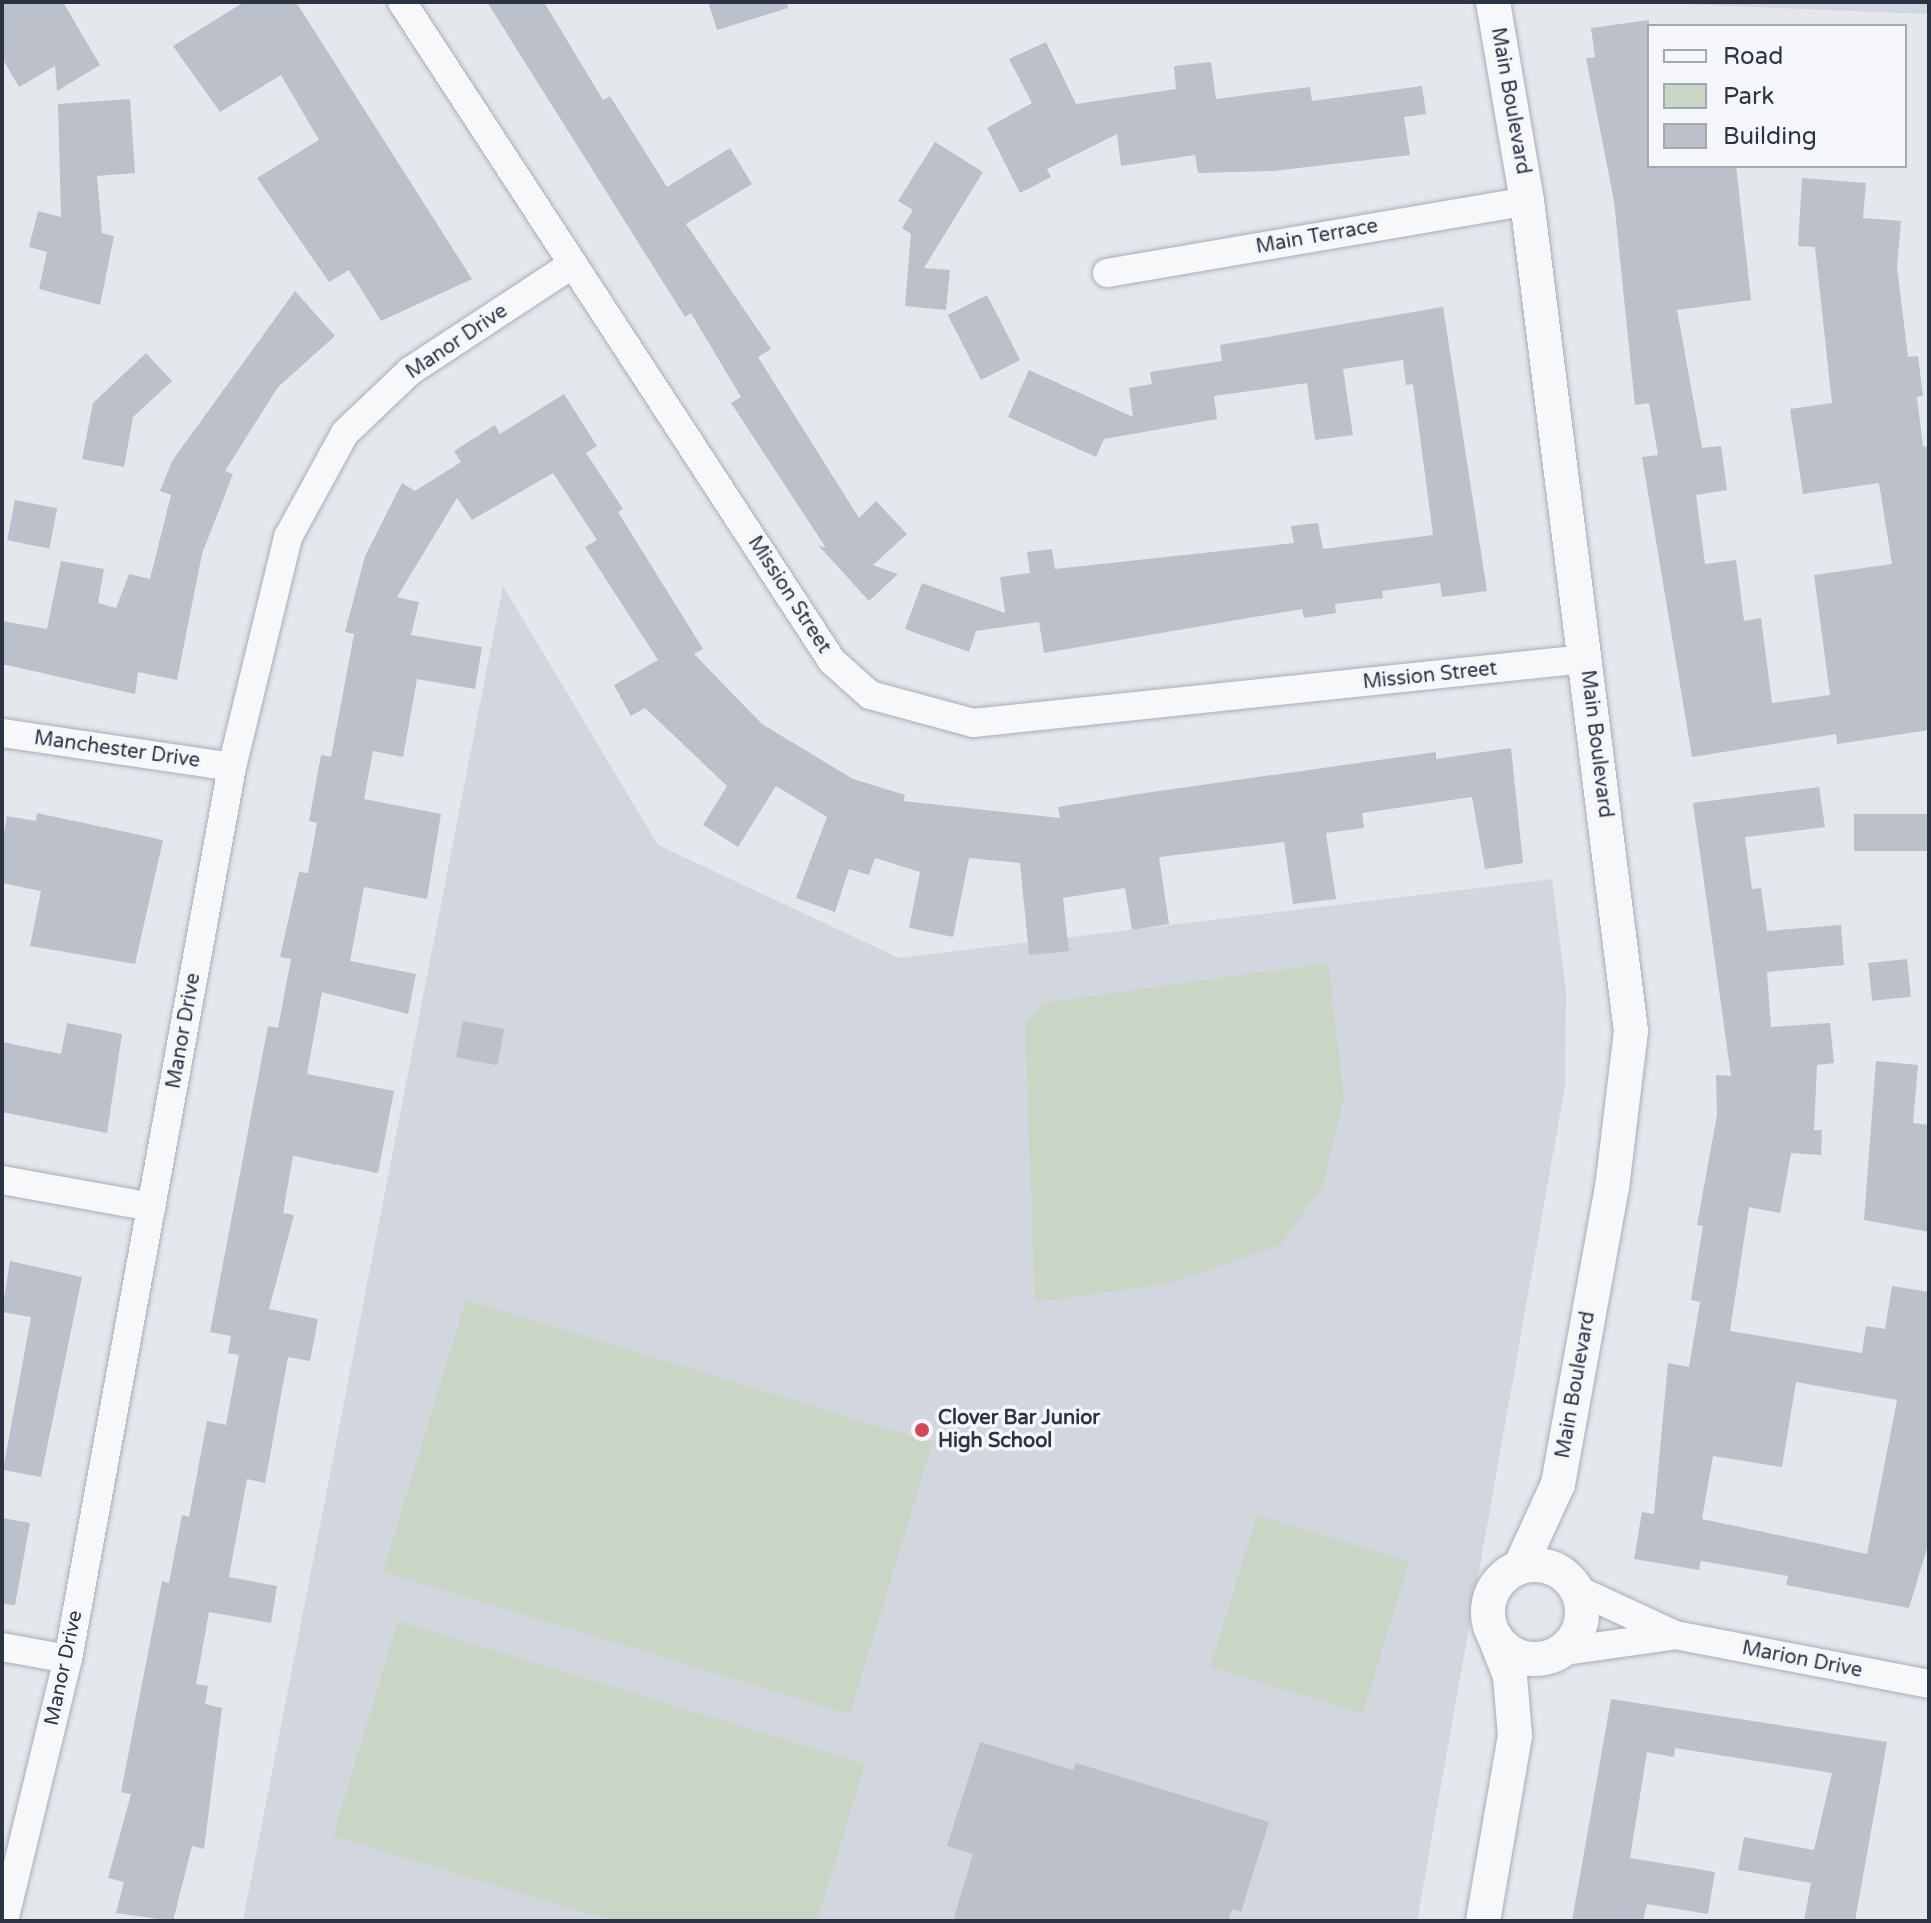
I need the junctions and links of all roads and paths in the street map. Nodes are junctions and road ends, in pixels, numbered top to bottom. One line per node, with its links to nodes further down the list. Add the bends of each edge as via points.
1 (1493, 2): 3 (street, Main Boulevard)
2 (407, 4): 4 (street, Mission Street)
3 (1527, 201): 5 (street, Main Terrace); 6 (street, Main Boulevard)
4 (573, 264): 6 (street, Mission Street, via 832,661 870,695 973,723); 8 (street, Manor Drive, via 410,371 345,433 288,537)
5 (1107, 273)
6 (1585, 659): 11 (street, Main Boulevard, via 1631,1031 1612,1187)
7 (2, 733): 8 (street, Manchester Drive)
8 (232, 767): 10 (street, Manor Drive)
9 (2, 1180): 10 (street)
10 (152, 1207): 18 (street, Manor Drive)
11 (1558, 1484): 12 (street, Main Boulevard); 13 (street, Main Boulevard, via 1564,1551)
12 (1520, 1567): 13 (street, via 1550,1567); 14 (street, Main Boulevard, via 1491,1595)
13 (1575, 1588): 15 (street, Marion Drive); 17 (street, Main Boulevard, via 1580,1625)
14 (1494, 1635): 17 (street, via 1528,1658); 20 (street, Main Boulevard, via 1510,1676)
15 (1675, 1635): 17 (street, Marion Drive); 19 (street, Marion Drive)
16 (2, 1647): 18 (street)
17 (1557, 1653): 20 (street, Main Boulevard)
18 (68, 1659): 21 (street, Manor Drive)
19 (1929, 1684)
20 (1515, 1736): 22 (street, Main Boulevard)
21 (4, 1921)
22 (1483, 1921)

